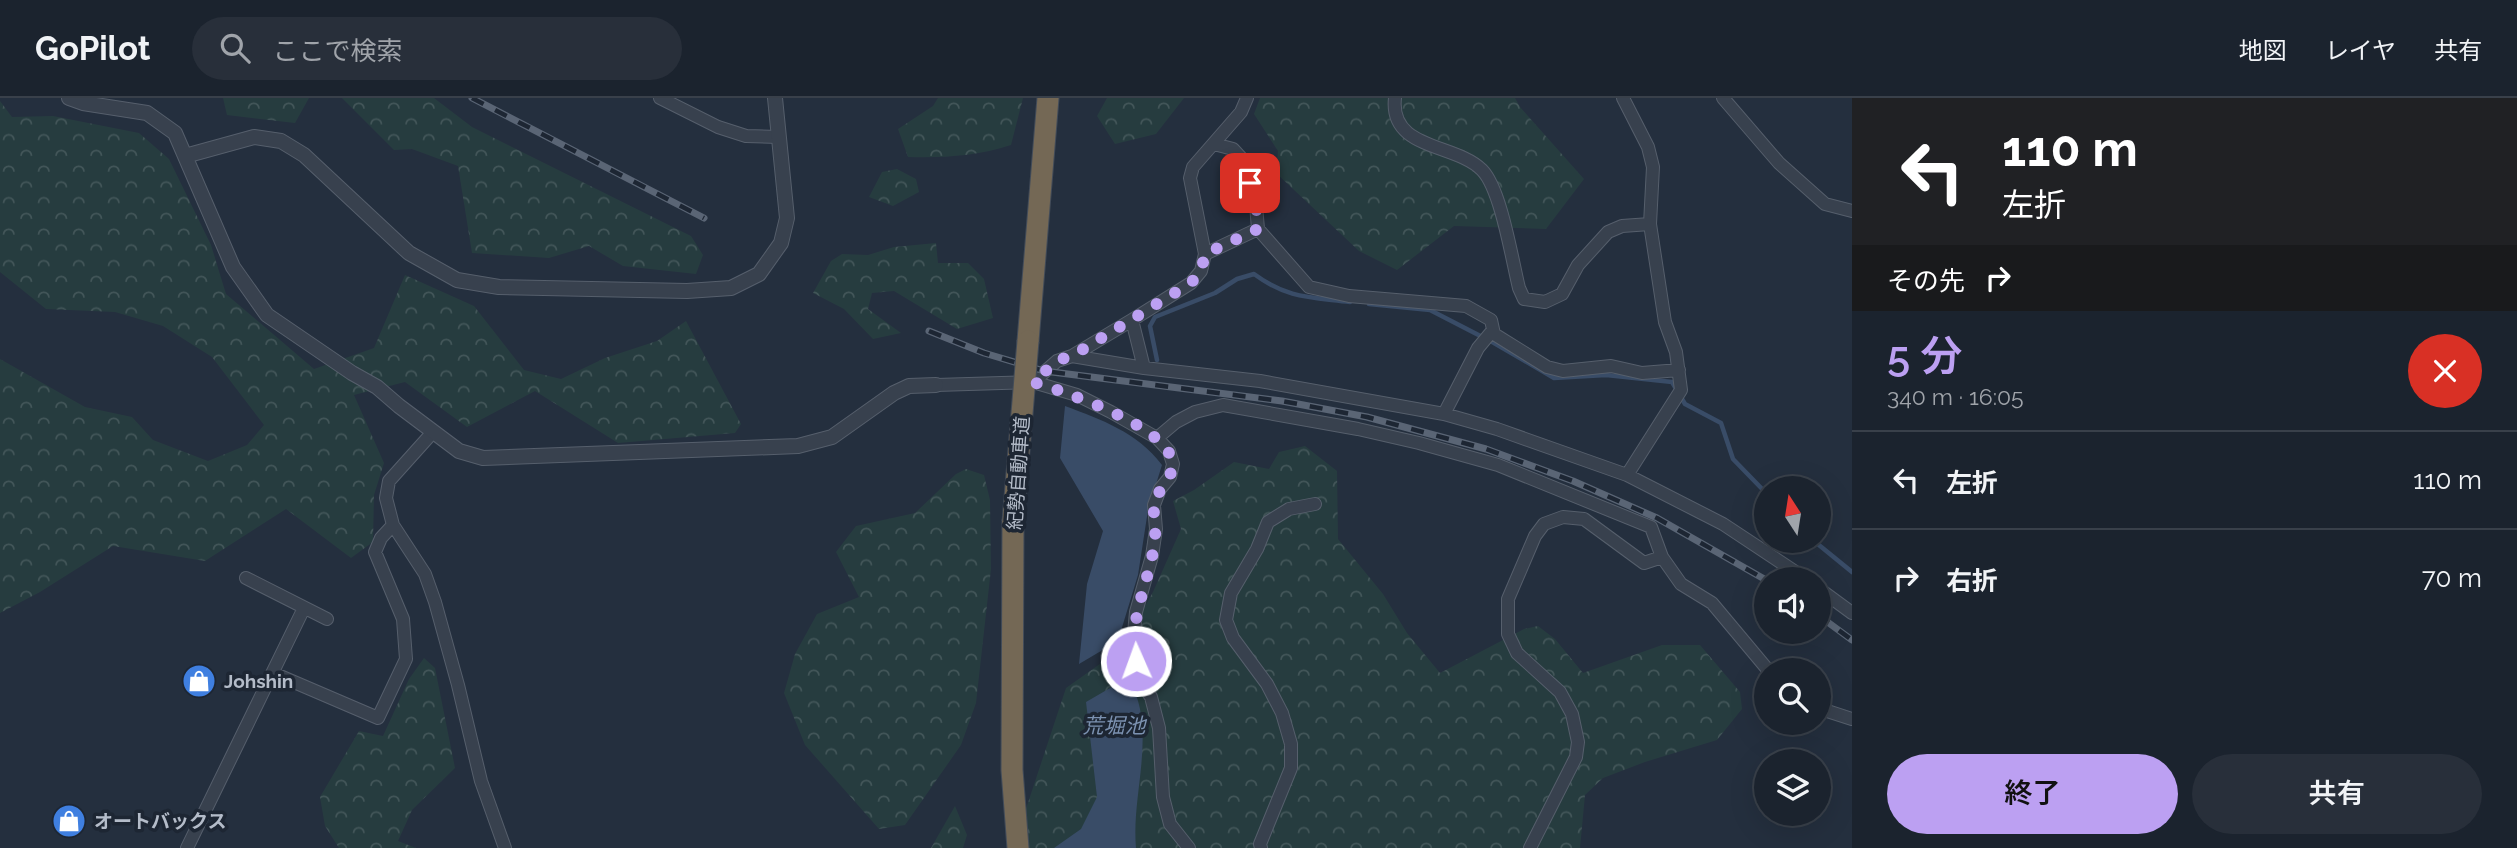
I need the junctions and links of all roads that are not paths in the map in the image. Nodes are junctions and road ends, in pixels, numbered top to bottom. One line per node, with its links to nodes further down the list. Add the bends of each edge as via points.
1 (69, 98): 11 (street, via 147,113 174,133)
2 (660, 98): 9 (street, via 718,127 746,136)
3 (775, 98): 9 (street)
4 (1048, 98): 42 (highway, 紀勢自動車道, bridge, via 1013,522 1012,770)
5 (1247, 98): 10 (street)
6 (1395, 98): 13 (street, via 1397,120 1410,138 1467,158 1484,172 1494,188 1524,299 1545,302 1562,294 1578,265 1608,232)
7 (1623, 98): 13 (street, via 1653,167)
8 (1723, 98): 12 (street, via 1779,163 1825,204)
9 (778, 137): 11 (street, via 788,218 781,243 759,274 731,288 687,291 499,287 457,279 409,253 304,155 281,141 254,137)
10 (1214, 144): 14 (street, via 1233,149 1244,161); 15 (street, via 1189,178)
11 (185, 156): 24 (street, via 233,267 267,315 377,387)
12 (1852, 211)
13 (1650, 224): 20 (street, via 1665,321)
14 (1258, 229): 15 (street); 17 (street, via 1309,287 1349,296 1466,306 1491,320)
15 (1205, 254): 16 (street, via 1201,271 1191,283)
16 (1132, 320): 18 (street); 19 (street)
17 (1493, 330): 20 (street, via 1547,367 1563,371 1611,366 1642,373); 23 (street, via 1478,348)
18 (1072, 356): 19 (street); 21 (street, via 1058,360)
19 (1144, 368): 23 (street, via 1260,381)
20 (1679, 370): 26 (street, via 1681,390)
21 (1033, 382): 22 (street); 25 (street, via 1077,395)
22 (936, 385): 24 (street, via 901,389 832,437 798,446 483,458 459,451)
23 (1444, 414): 26 (street)
24 (433, 432): 28 (street, via 388,481 386,498)
25 (1157, 438): 29 (street, via 1195,412 1223,405 1419,443 1498,465 1651,527); 43 (street, via 1173,464 1154,505 1152,556 1136,612 1133,644 1139,679 1151,697 1158,728 1163,797 1170,824)
26 (1627, 475): 30 (street, via 1723,524)
27 (1315, 504): 44 (street, via 1289,509 1268,522 1231,593 1226,620 1282,713 1291,744 1291,768)
28 (393, 525): 37 (street, via 375,552 403,619 406,659 378,718); 41 (street, via 425,574 435,602 481,781)
29 (1662, 557): 36 (street, via 1681,584 1712,603); 45 (street, via 1644,563 1584,519 1563,517 1544,524 1535,536 1508,599 1508,634 1517,653 1560,692 1572,714 1578,742 1576,757)
30 (1788, 567)
31 (246, 578): 33 (street)
32 (1831, 598): 34 (street)
33 (304, 607): 35 (street); 37 (street)
34 (1852, 613)
35 (327, 619)
36 (1758, 658)
37 (273, 673): 40 (street)
38 (1831, 712): 39 (street)
39 (1852, 719)
40 (187, 848)
41 (505, 848)
42 (1018, 848)
43 (1189, 848)
44 (1261, 848)
45 (1530, 848)

